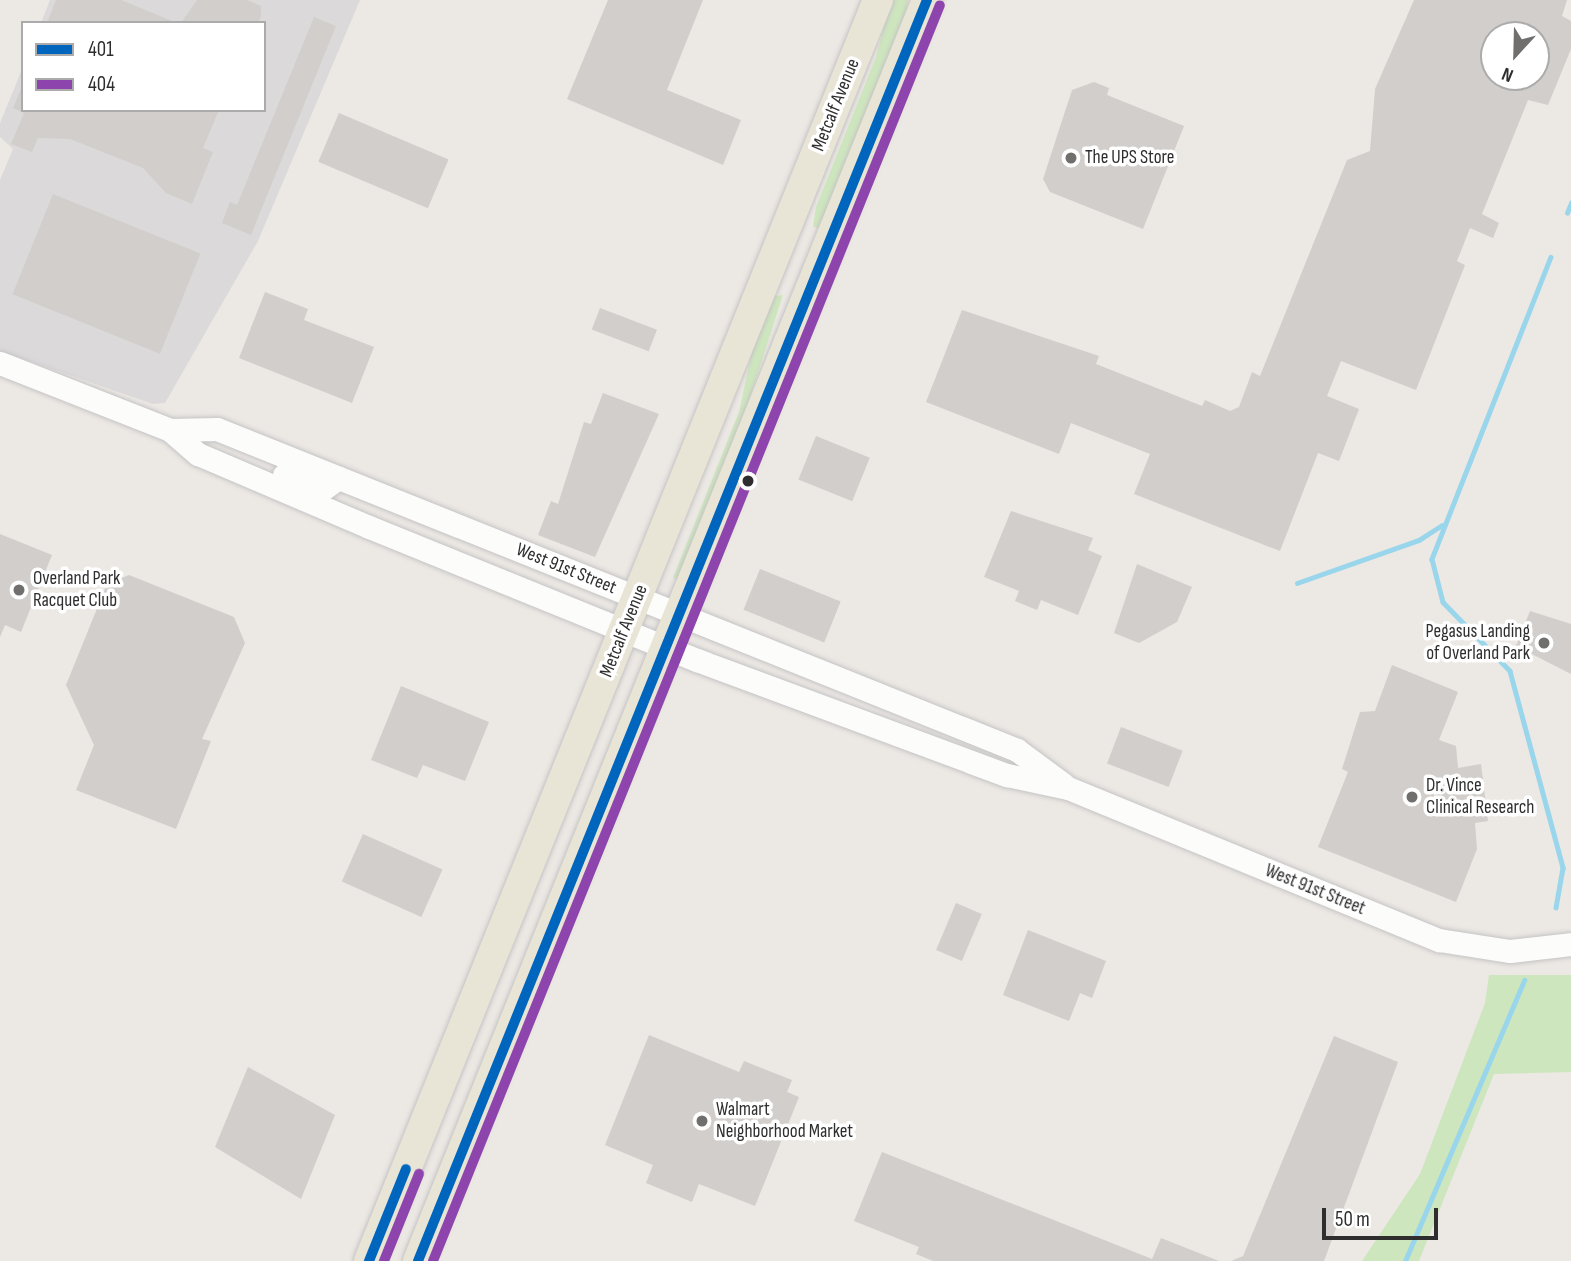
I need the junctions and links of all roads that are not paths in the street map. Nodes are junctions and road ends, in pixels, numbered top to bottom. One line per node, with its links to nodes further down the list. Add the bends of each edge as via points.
1 (878, 0): 3 (main road, Metcalf Avenue)
2 (927, 0): 4 (main road)
3 (772, 264): 4 (main road); 11 (main road, Metcalf Avenue)
4 (816, 272): 12 (main road)
5 (0, 363): 6 (street, West 91st Street)
6 (170, 430): 7 (street, West 91st Street); 8 (street, West 91st Street, via 217,429)
7 (213, 460): 8 (street, via 226,453 323,489); 9 (street, West 91st Street)
8 (338, 478): 10 (street, West 91st Street)
9 (329, 510): 10 (street, via 341,491 405,516); 13 (street, West 91st Street)
10 (429, 514): 11 (street, West 91st Street)
11 (637, 598): 12 (street, West 91st Street); 13 (main road, Metcalf Avenue)
12 (677, 614): 14 (main road); 15 (street, West 91st Street, via 1017,750)
13 (625, 629): 14 (street, West 91st Street); 17 (main road, Metcalf Avenue)
14 (664, 646): 15 (street, West 91st Street, via 982,767); 18 (main road)
15 (1068, 788): 16 (street, West 91st Street, via 1438,940 1510,951)
16 (1571, 944)
17 (369, 1261)
18 (418, 1261)

